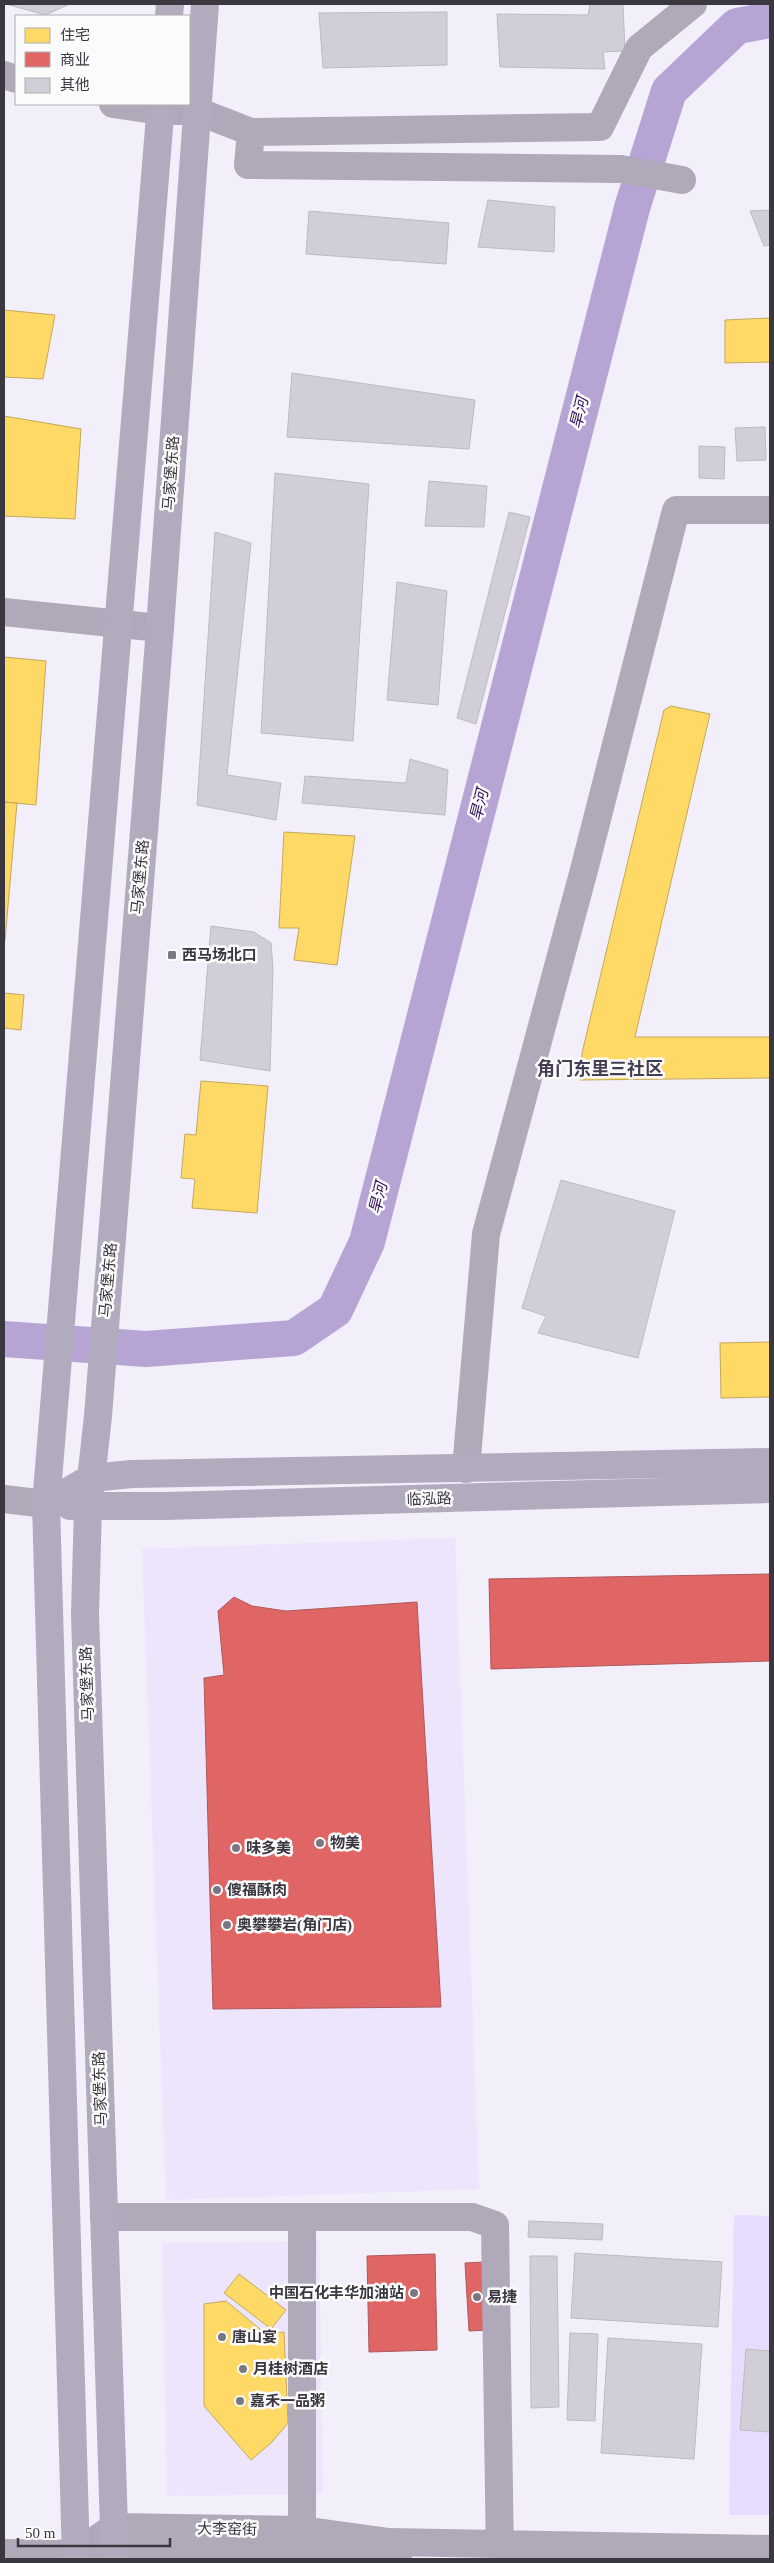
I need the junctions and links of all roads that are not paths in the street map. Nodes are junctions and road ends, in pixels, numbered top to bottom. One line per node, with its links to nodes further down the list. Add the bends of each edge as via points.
1 (205, 4): 5 (main road, 马家堡东路)
2 (693, 4): 6 (street, via 639,48 600,127)
3 (129, 105): 4 (street)
4 (161, 107): 5 (street); 10 (main road)
5 (197, 111): 6 (street); 11 (main road, 马家堡东路)
6 (251, 132): 7 (street, via 248,166 621,169)
7 (682, 180)
8 (770, 510): 13 (street, via 676,510 486,1234)
9 (4, 612): 10 (street)
10 (120, 624): 11 (street); 17 (main road)
11 (160, 628): 14 (main road, 马家堡东路)
12 (770, 1462): 13 (main road, 临泓路)
13 (466, 1469): 14 (main road, 临泓路, via 132,1474)
14 (91, 1478): 17 (main road); 18 (main road, 马家堡东路)
15 (770, 1489): 18 (main road, 临泓路)
16 (4, 1499): 17 (street)
17 (46, 1504): 18 (main road, 临泓路); 26 (main road)
18 (88, 1506): 19 (main road, 马家堡东路, via 84,1614)
19 (104, 2217): 20 (street); 21 (main road, 马家堡东路)
20 (302, 2217): 22 (street); 25 (street, via 472,2217 495,2225)
21 (114, 2527): 22 (street, 大李窑街); 26 (street); 27 (main road, 马家堡东路)
22 (302, 2530): 25 (street, 大李窑街)
23 (770, 2549): 25 (street, 大李窑街)
24 (4, 2553): 26 (street, 大李窑街)
25 (504, 2556): 27 (street, 大李窑街)
26 (76, 2557): 27 (street, 大李窑街)
27 (115, 2557)

